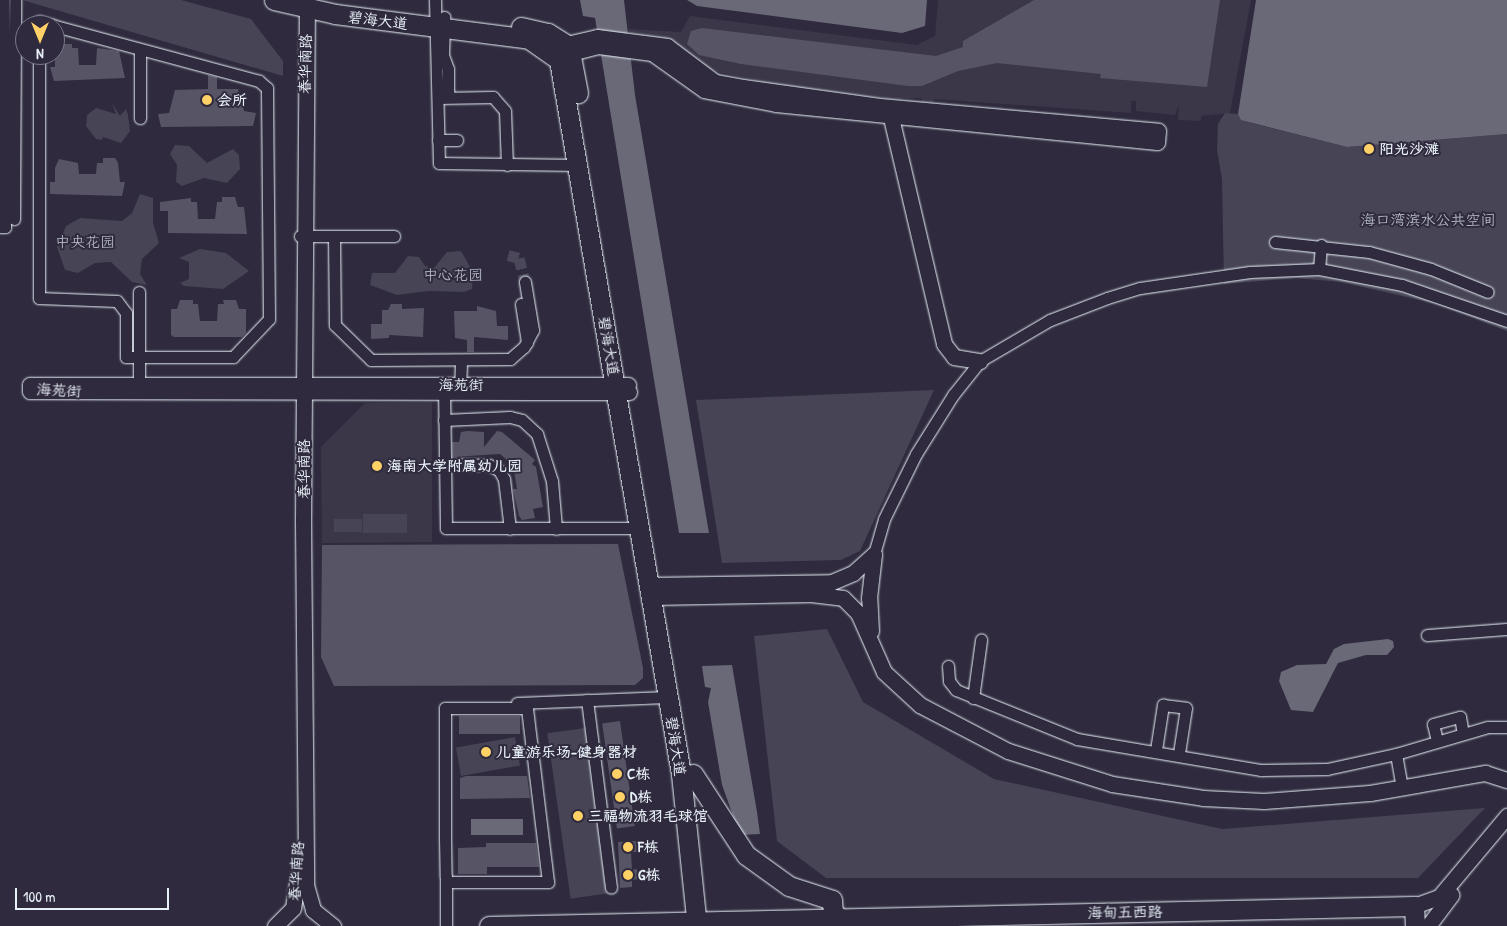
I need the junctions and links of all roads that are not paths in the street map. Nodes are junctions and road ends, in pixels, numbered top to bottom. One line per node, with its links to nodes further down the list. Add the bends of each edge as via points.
1 (4, 0): 15 (street)
2 (15, 0): 5 (street)
3 (274, 0): 4 (main road, 碧海大道)
4 (305, 3): 6 (main road, 碧海大道); 23 (street, 春华南路, via 296,183 301,198)
5 (17, 15)
6 (438, 17): 9 (main road, 碧海大道, via 530,39); 12 (street, via 440,63 448,92)
7 (65, 28): 8 (street)
8 (140, 50): 14 (street); 37 (street, via 259,81 267,88 269,304 265,326 234,357)
9 (560, 51): 13 (street, via 589,42 667,46 715,82); 19 (main road, 碧海大道); 44 (main road, 碧海大道)
10 (19, 65): 21 (street)
11 (39, 65): 37 (street, via 39,298 117,301 126,313 126,357)
12 (438, 98): 16 (street); 18 (street, via 493,98 505,111)
13 (892, 113): 13 (street, via 1157,142 1158,131); 39 (street, via 944,344 954,357)
14 (140, 118)
15 (2, 125): 20 (street)
16 (438, 140): 17 (street); 18 (street, via 442,165)
17 (456, 140)
18 (506, 165): 19 (street)
19 (579, 165): 44 (main road, 碧海大道)
20 (2, 177): 22 (street, via 5,227)
21 (14, 219)
22 (0, 227)
23 (303, 236): 24 (street); 41 (street, 春华南路)
24 (334, 236): 25 (street); 38 (street, via 335,325 371,360)
25 (394, 236)
26 (1275, 242): 27 (street)
27 (1321, 245): 28 (street); 29 (street, via 1370,252)
28 (1319, 269): 33 (street, via 1368,277); 39 (street, via 1258,272 1140,288 1050,320)
29 (1450, 276): 32 (street); 33 (street)
30 (525, 282): 36 (street, via 533,330)
31 (140, 292): 37 (street)
32 (1488, 292)
33 (1442, 297): 35 (street)
34 (521, 304): 36 (street)
35 (1507, 321)
36 (527, 343): 38 (street, via 510,359)
37 (139, 357): 40 (street)
38 (461, 361): 43 (street)
39 (980, 361): 50 (street, via 952,395 916,454 884,519)
40 (139, 388): 40 (street, 海苑街, via 30,391 30,385); 41 (street, 海苑街)
41 (301, 388): 42 (street, 海苑街); 79 (street, 春华南路, via 298,885 294,908); 80 (street, 春华南路, via 306,885 313,910)
42 (444, 388): 43 (street, 海苑街); 45 (street)
43 (460, 388): 44 (street, 海苑街)
44 (622, 388): 47 (main road, 碧海大道); 51 (main road, 碧海大道)
45 (444, 420): 46 (street); 49 (street, via 510,417 522,420 537,434 552,481)
46 (444, 464): 48 (street, via 490,465 499,470 504,479); 48 (street, via 444,526)
47 (640, 528): 49 (street); 51 (main road, 碧海大道)
48 (510, 529): 49 (street)
49 (556, 529)
50 (874, 554): 51 (street, via 853,573 832,582); 70 (street, via 869,623 884,663 922,700 1005,743 1099,775 1216,794 1303,795)
51 (656, 591): 56 (main road, 碧海大道); 68 (main road, 碧海大道); 70 (street, via 811,594 843,598 858,613 884,672 920,705 1008,751 1104,782 1203,798 1264,801)
52 (1507, 629): 53 (street)
53 (1427, 635)
54 (981, 640): 57 (street)
55 (948, 666): 57 (street, via 951,686)
56 (668, 697): 58 (street); 78 (main road, 碧海大道)
57 (973, 698): 63 (street, via 1076,739)
58 (587, 700): 59 (street); 74 (street)
59 (449, 706): 66 (street); 73 (street, via 445,708); 73 (street, via 527,708 548,882)
60 (1507, 727): 61 (street)
61 (1463, 734): 62 (street); 62 (street, via 1460,717 1433,724)
62 (1436, 741): 65 (street)
63 (1156, 750): 64 (street); 64 (street, via 1162,705 1186,708)
64 (1180, 753): 65 (street, via 1261,770 1327,769)
65 (1396, 754): 70 (street)
66 (450, 762)
67 (1507, 768): 70 (street, via 1472,766)
68 (693, 774): 77 (main road, via 719,820 746,855 789,886 832,900 833,913); 78 (main road, 碧海大道)
69 (1507, 780): 70 (street, via 1485,773)
70 (1401, 785)
71 (1507, 816): 75 (street, via 1439,896)
72 (1507, 831): 84 (street)
73 (446, 882): 81 (street)
74 (611, 887)
75 (1414, 906): 76 (main road, 海甸五西路); 83 (main road)
76 (1304, 915): 77 (main road, 海甸五西路)
77 (840, 918): 78 (main road, 海甸五西路)
78 (703, 923): 82 (main road, 海甸五西路)
79 (275, 926)
80 (333, 926)
81 (446, 926)
82 (489, 926)
83 (1415, 926)
84 (1428, 926)

